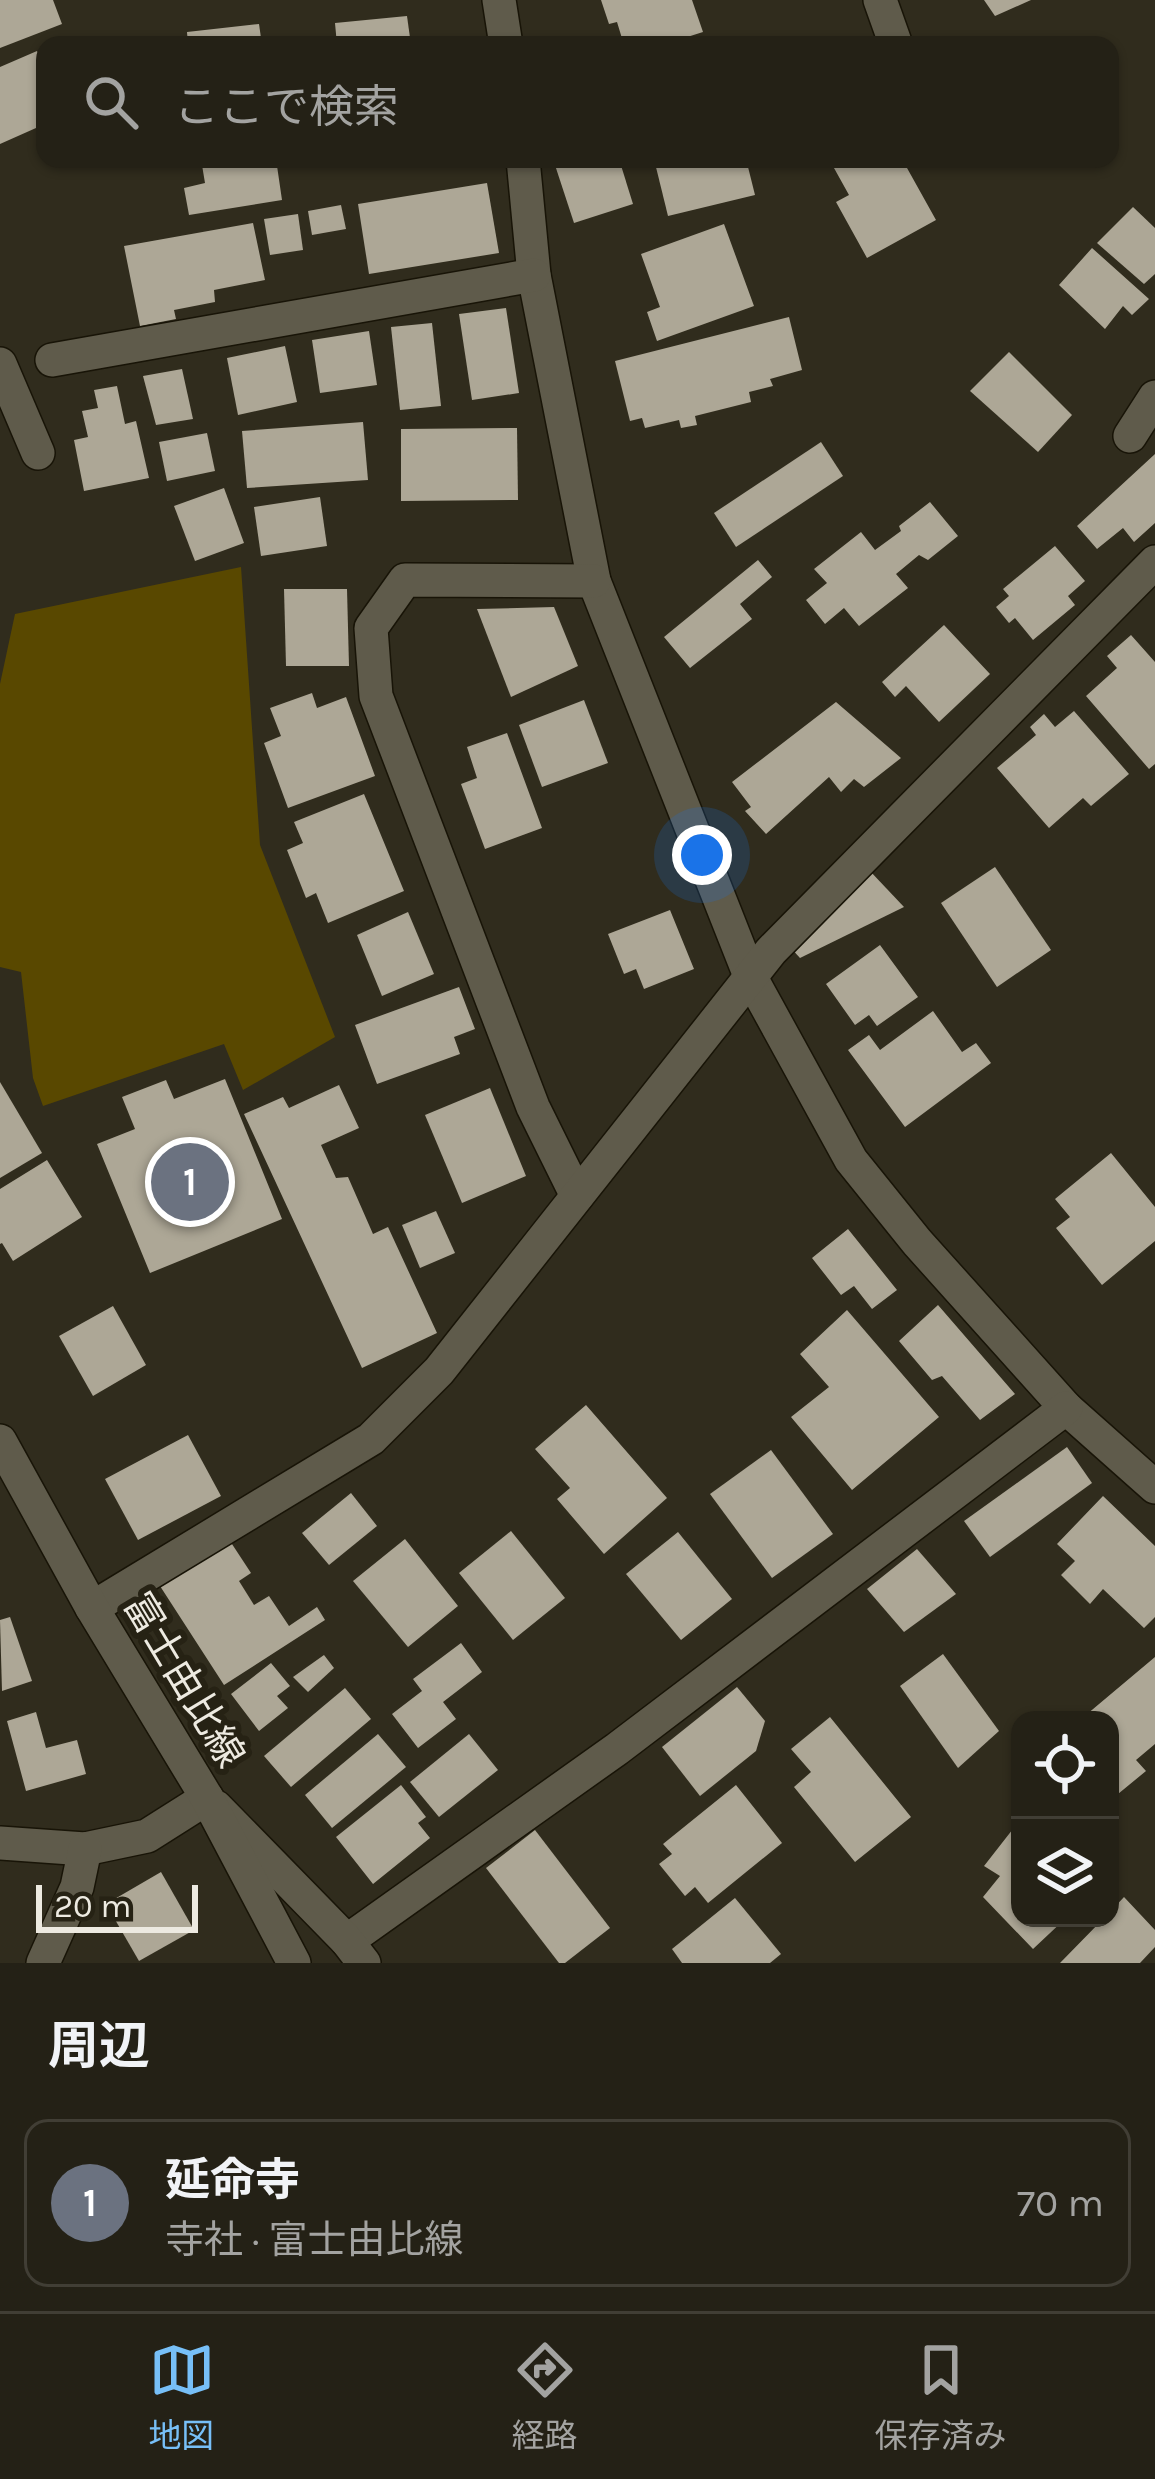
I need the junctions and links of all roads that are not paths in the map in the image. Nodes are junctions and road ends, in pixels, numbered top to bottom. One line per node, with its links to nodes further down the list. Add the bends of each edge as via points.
1 (499, 0): 3 (street)
2 (880, 0): 4 (street)
3 (505, 36)
4 (893, 36)
5 (524, 168): 6 (street)
6 (534, 275): 7 (street); 13 (street)
7 (52, 360)
8 (0, 364): 11 (street)
9 (1155, 397): 10 (street)
10 (1130, 436)
11 (38, 453)
12 (1155, 562): 14 (street)
13 (594, 581): 14 (street); 15 (street, via 405,580 371,628 376,696 533,1107)
14 (750, 976): 15 (street); 16 (street, via 851,1160)
15 (577, 1196): 19 (street, via 439,1371 371,1439)
16 (1066, 1408): 18 (street); 23 (street)
17 (0, 1441): 19 (street, 富士由比線)
18 (1155, 1486)
19 (92, 1608): 20 (street, 富士由比線)
20 (207, 1798): 22 (street, via 147,1836); 23 (street); 25 (street, 富士由比線)
21 (0, 1843): 22 (street)
22 (85, 1849): 24 (street)
23 (356, 1952)
24 (43, 1963)
25 (294, 1963)

